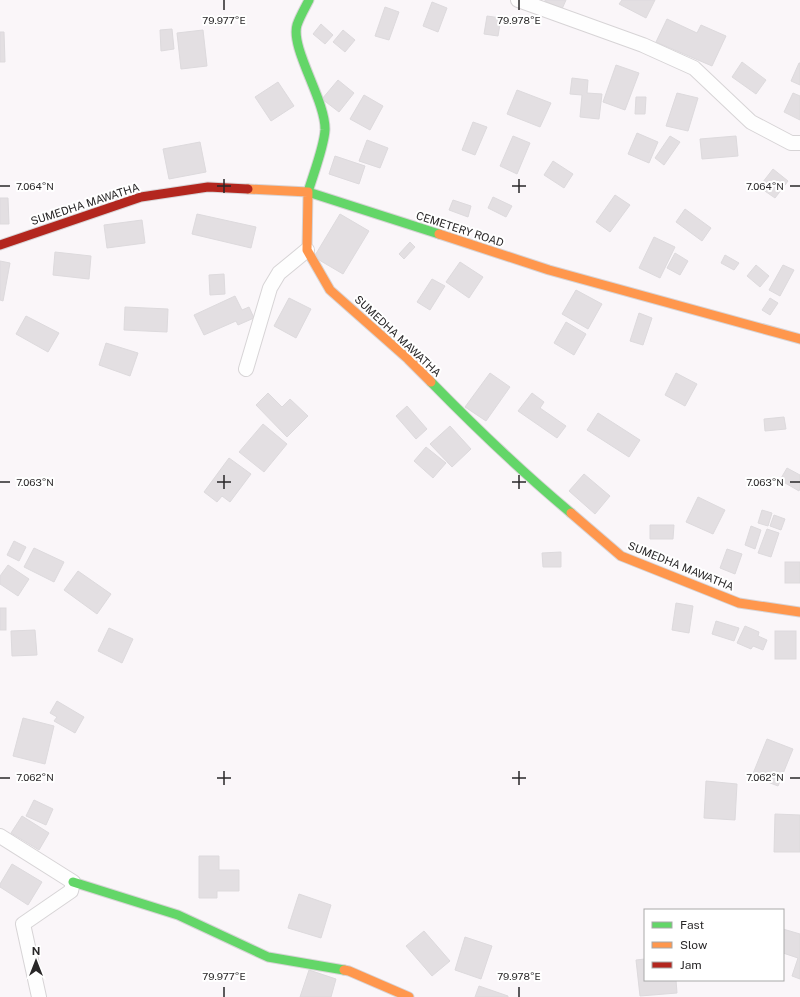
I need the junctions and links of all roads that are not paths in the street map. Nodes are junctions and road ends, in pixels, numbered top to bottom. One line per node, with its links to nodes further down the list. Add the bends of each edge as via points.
1 (309, 0): 4 (street, via 298,26 297,41 320,107 325,130)
2 (518, 0): 3 (street, via 643,45 694,68 751,122 791,143)
3 (800, 143)
4 (308, 192): 5 (street, SUMEDHA MAWATHA, via 208,187 141,197); 6 (street); 7 (street, CEMETERY ROAD, via 549,270)
5 (0, 245)
6 (307, 250): 8 (street, via 279,272 270,288); 9 (street, SUMEDHA MAWATHA, via 330,290 408,359 525,473 621,556 739,603)
7 (800, 339)
8 (246, 369)
9 (800, 612)
10 (0, 836): 11 (street)
11 (73, 882): 12 (street, via 71,891 23,924); 13 (street, via 178,915 268,957 349,971)
12 (39, 997)
13 (409, 997)

